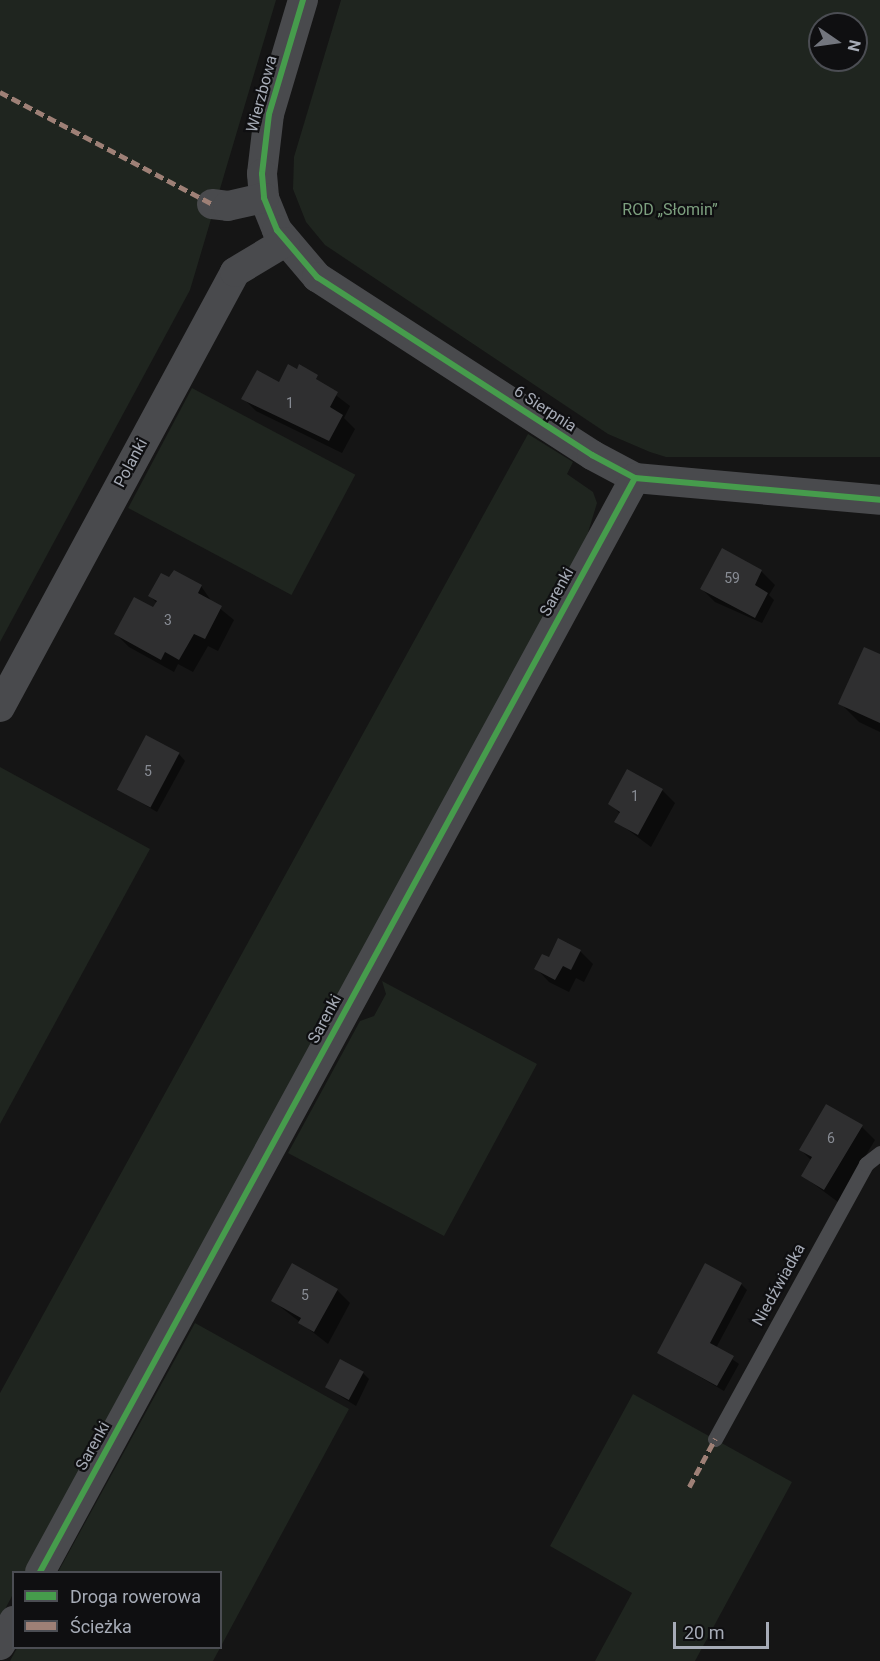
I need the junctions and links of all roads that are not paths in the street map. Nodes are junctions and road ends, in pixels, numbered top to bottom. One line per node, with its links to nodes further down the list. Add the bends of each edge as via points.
1 (303, 0): 2 (street, Wierzbowa, via 262,150)
2 (264, 198): 3 (street, via 228,206); 4 (street, 6 Sierpnia)
3 (212, 204)
4 (285, 242): 5 (street, 6 Sierpnia, via 317,277 592,456); 7 (street, Polanki, via 235,272)
5 (635, 478): 6 (street, 6 Sierpnia); 10 (street, Sarenki)
6 (880, 500)
7 (0, 707)
8 (880, 1153): 9 (lane, Niedźwiadka, via 866,1164)
9 (715, 1439)
10 (41, 1571)
11 (12, 1625): 12 (street)
12 (0, 1646)

